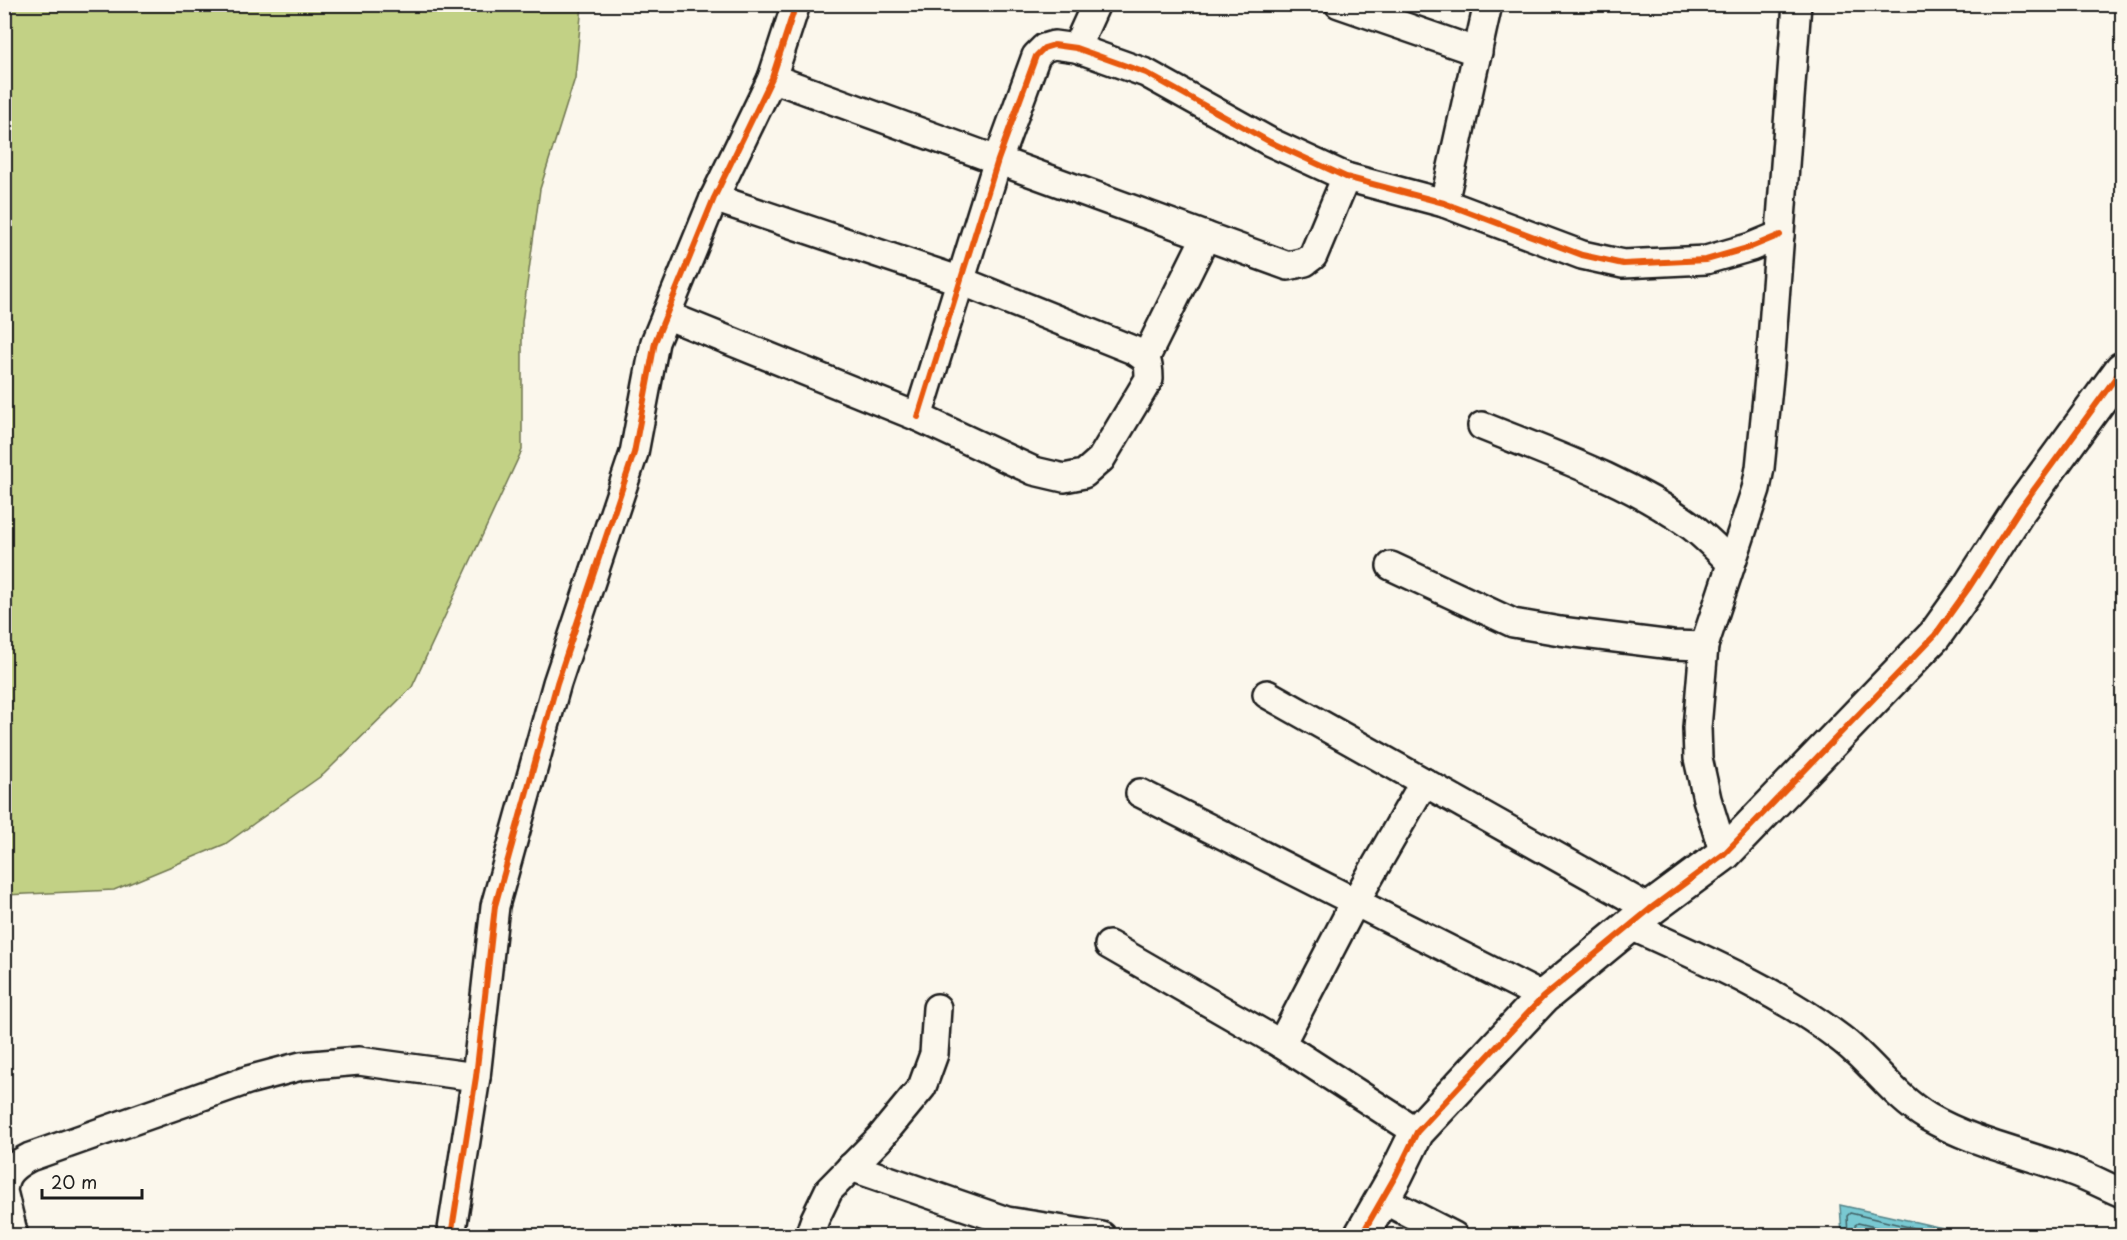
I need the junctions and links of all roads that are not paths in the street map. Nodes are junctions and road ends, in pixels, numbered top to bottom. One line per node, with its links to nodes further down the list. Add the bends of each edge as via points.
1 (796, 4): 8 (street)
2 (1096, 4): 6 (street)
3 (1339, 4): 7 (street)
4 (1488, 4): 7 (street)
5 (1797, 4): 13 (street)
6 (1076, 48): 9 (street, via 1054,45 1036,56); 10 (street, via 1146,73 1270,142)
7 (1478, 52): 12 (street)
8 (772, 78): 9 (street); 11 (street)
9 (998, 160): 14 (street); 15 (street)
10 (1346, 177): 12 (street); 14 (street, via 1313,256 1305,262 1288,266)
11 (714, 198): 15 (street); 16 (street)
12 (1444, 203): 13 (street, via 1582,255 1623,264 1706,260)
13 (1780, 235): 21 (street, via 1760,468)
14 (1206, 236): 17 (street)
15 (961, 281): 17 (street); 19 (street)
16 (666, 315): 19 (street); 34 (street, via 655,342 634,453 557,683 495,906)
17 (1146, 357): 19 (street, via 1149,379 1101,459 1084,474 1064,478 1034,471)
18 (2122, 369): 27 (street, via 2019,510 1935,635)
19 (918, 417)
20 (1482, 426): 21 (street, via 1598,472 1646,497 1692,526)
21 (1731, 563): 23 (street)
22 (1390, 567): 23 (street, via 1513,623)
23 (1704, 646): 27 (street, via 1698,758)
24 (1267, 694): 25 (street)
25 (1424, 782): 28 (street); 29 (street)
26 (1140, 793): 28 (street)
27 (1724, 854): 29 (street)
28 (1355, 902): 31 (street); 33 (street)
29 (1641, 918): 31 (street); 38 (street, via 1788,1001 1842,1039 1897,1094 1926,1116 1954,1131 2073,1171)
30 (1109, 945): 33 (street)
31 (1543, 997): 35 (street)
32 (937, 1008): 36 (street, via 934,1054 922,1087)
33 (1281, 1044): 35 (street)
34 (476, 1077): 37 (street, via 359,1061 301,1066 248,1080 30,1157 17,1164); 42 (street)
35 (1417, 1132): 40 (street)
36 (851, 1167): 43 (street, via 829,1190); 44 (street, via 1007,1221)
37 (4, 1185)
38 (2122, 1193)
39 (4, 1196): 41 (street)
40 (1382, 1198): 45 (street); 46 (street)
41 (14, 1236)
42 (451, 1236)
43 (809, 1236)
44 (1102, 1236)
45 (1361, 1236)
46 (1454, 1236)

